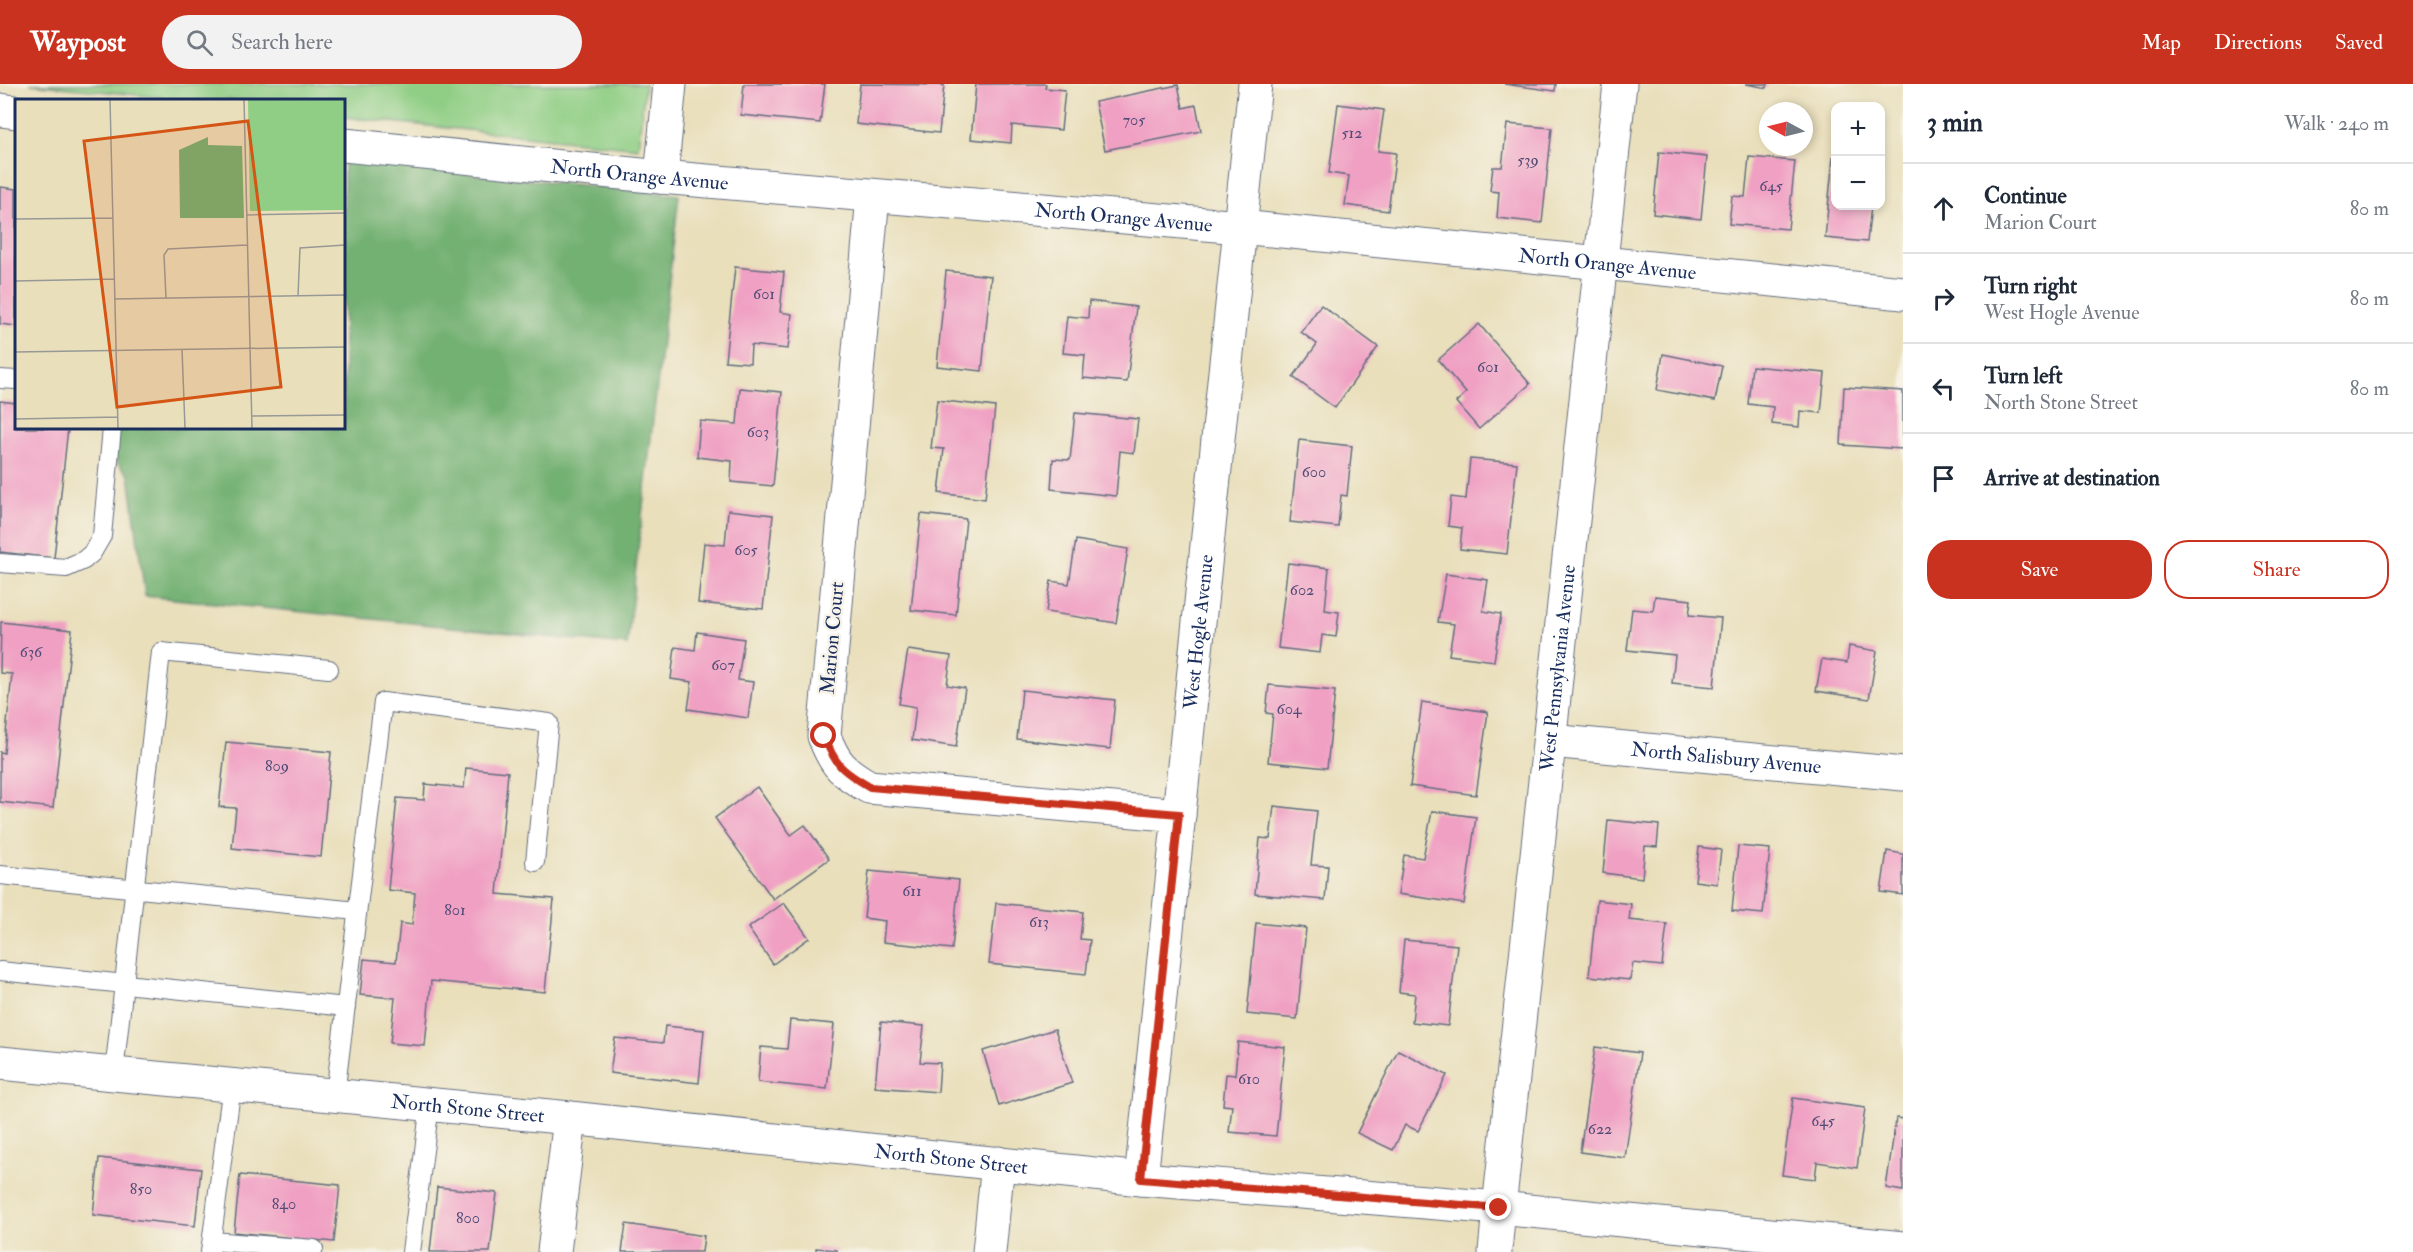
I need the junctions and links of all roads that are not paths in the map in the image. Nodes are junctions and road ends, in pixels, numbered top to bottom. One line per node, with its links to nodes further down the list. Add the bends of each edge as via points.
1 (670, 84): 7 (street)
2 (1255, 84): 9 (street, West Hogle Avenue)
3 (1620, 84): 10 (street, West Pennsylvania Avenue)
4 (0, 110): 5 (street)
5 (15, 112)
6 (345, 145): 7 (street, North Orange Avenue)
7 (661, 177): 8 (street, North Orange Avenue)
8 (873, 196): 9 (street, North Orange Avenue); 19 (street, Marion Court, via 824,736 832,759 870,787)
9 (1240, 227): 10 (street, North Orange Avenue); 19 (street, West Hogle Avenue)
10 (1601, 264): 11 (street, North Orange Avenue); 17 (street, West Pennsylvania Avenue)
11 (1903, 293)
12 (0, 379): 13 (lane)
13 (15, 380)
14 (112, 429): 15 (lane, via 102,536 92,553 66,568)
15 (0, 563)
16 (329, 669): 22 (lane, via 161,652)
17 (1550, 741): 18 (street, North Salisbury Avenue); 35 (street, West Pennsylvania Avenue)
18 (1903, 774)
19 (1179, 814): 34 (street, West Hogle Avenue)
20 (535, 862): 23 (lane, via 549,723 383,702)
21 (0, 874): 22 (lane)
22 (134, 888): 23 (lane); 25 (lane)
23 (357, 911): 26 (lane)
24 (0, 971): 25 (lane)
25 (124, 984): 26 (lane); 28 (lane)
26 (346, 1006): 30 (lane)
27 (0, 1063): 28 (street, North Stone Street)
28 (114, 1073): 29 (street, North Stone Street)
29 (232, 1085): 30 (street, North Stone Street); 36 (lane)
30 (335, 1095): 31 (street, North Stone Street)
31 (430, 1104): 32 (street, North Stone Street); 39 (lane)
32 (570, 1118): 33 (street, North Stone Street); 40 (street)
33 (998, 1163): 34 (street, North Stone Street); 41 (street)
34 (1141, 1179): 35 (street, North Stone Street)
35 (1499, 1208): 37 (street, North Stone Street); 42 (street, West Pennsylvania Avenue)
36 (211, 1246): 38 (lane)
37 (1903, 1248)
38 (314, 1249)
39 (411, 1252)
40 (554, 1252)
41 (989, 1252)
42 (1495, 1252)

